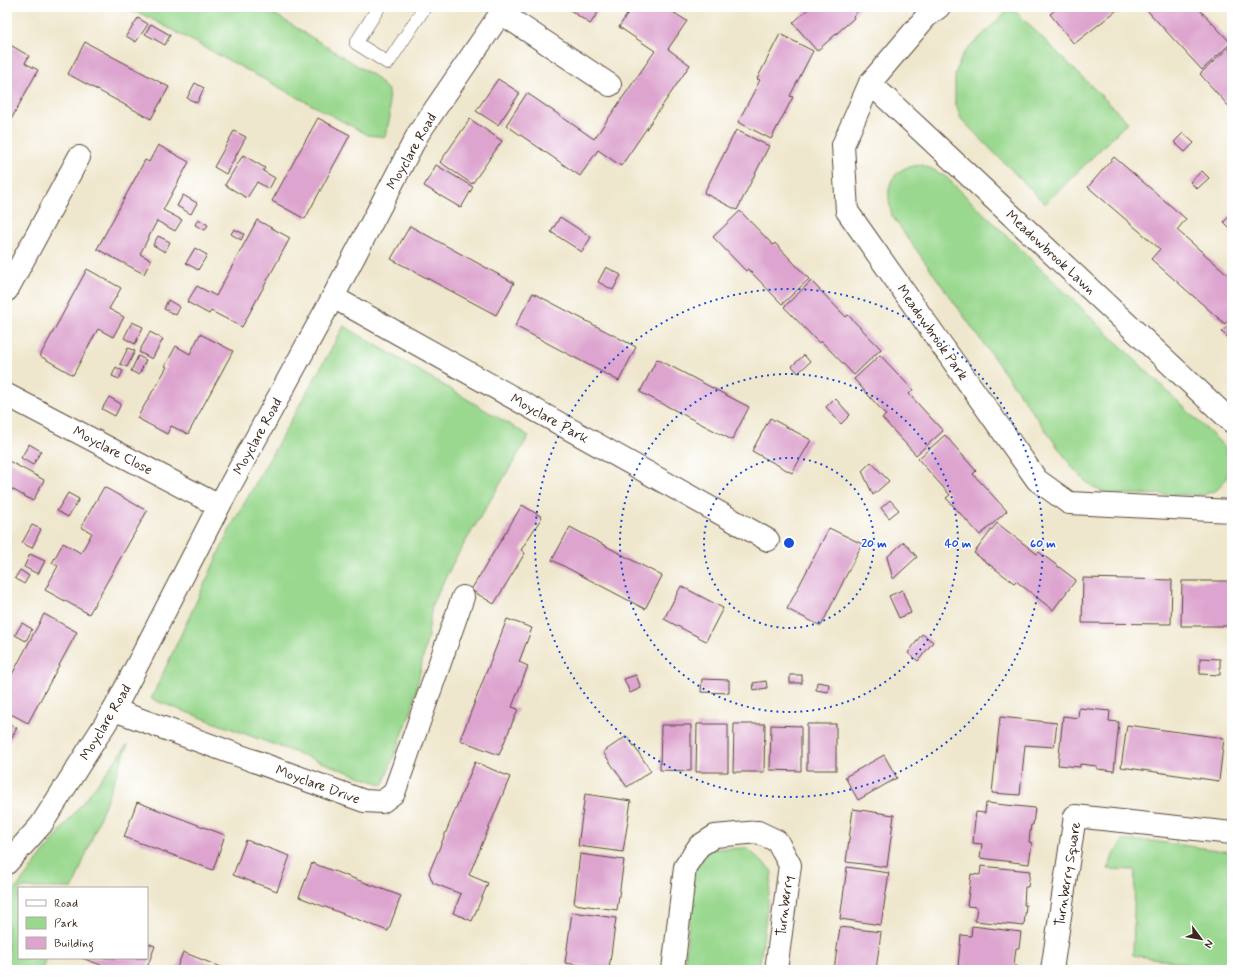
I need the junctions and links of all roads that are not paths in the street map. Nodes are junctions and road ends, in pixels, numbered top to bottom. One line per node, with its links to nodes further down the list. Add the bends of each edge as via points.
1 (379, 7): 2 (lane, via 356,43 388,63)
2 (424, 7)
3 (938, 7): 5 (street, Meadowbrook Park, via 926,17)
4 (499, 9): 6 (street); 9 (street, Moyclare Road, via 418,134)
5 (870, 83): 11 (street, Meadowbrook Lawn); 13 (street, Meadowbrook Park, via 843,145 848,211 1037,480 1069,503)
6 (610, 85)
7 (79, 157): 8 (street)
8 (7, 290)
9 (333, 297): 12 (street, Moyclare Road); 14 (street, Moyclare Park)
10 (7, 395): 12 (street, Moyclare Close)
11 (1232, 422)
12 (219, 506): 16 (street, Moyclare Road)
13 (1232, 511)
14 (768, 540)
15 (463, 597): 16 (street, Moyclare Drive, via 394,793 382,802 364,802)
16 (114, 710): 18 (street, Moyclare Road, via 41,825)
17 (1232, 833): 21 (street, Turnberry Square, via 1075,816)
18 (7, 863)
19 (673, 970): 20 (street, Turnberry, via 685,867 699,846 715,836 758,832 777,841 790,865)
20 (776, 970)
21 (1052, 970)

